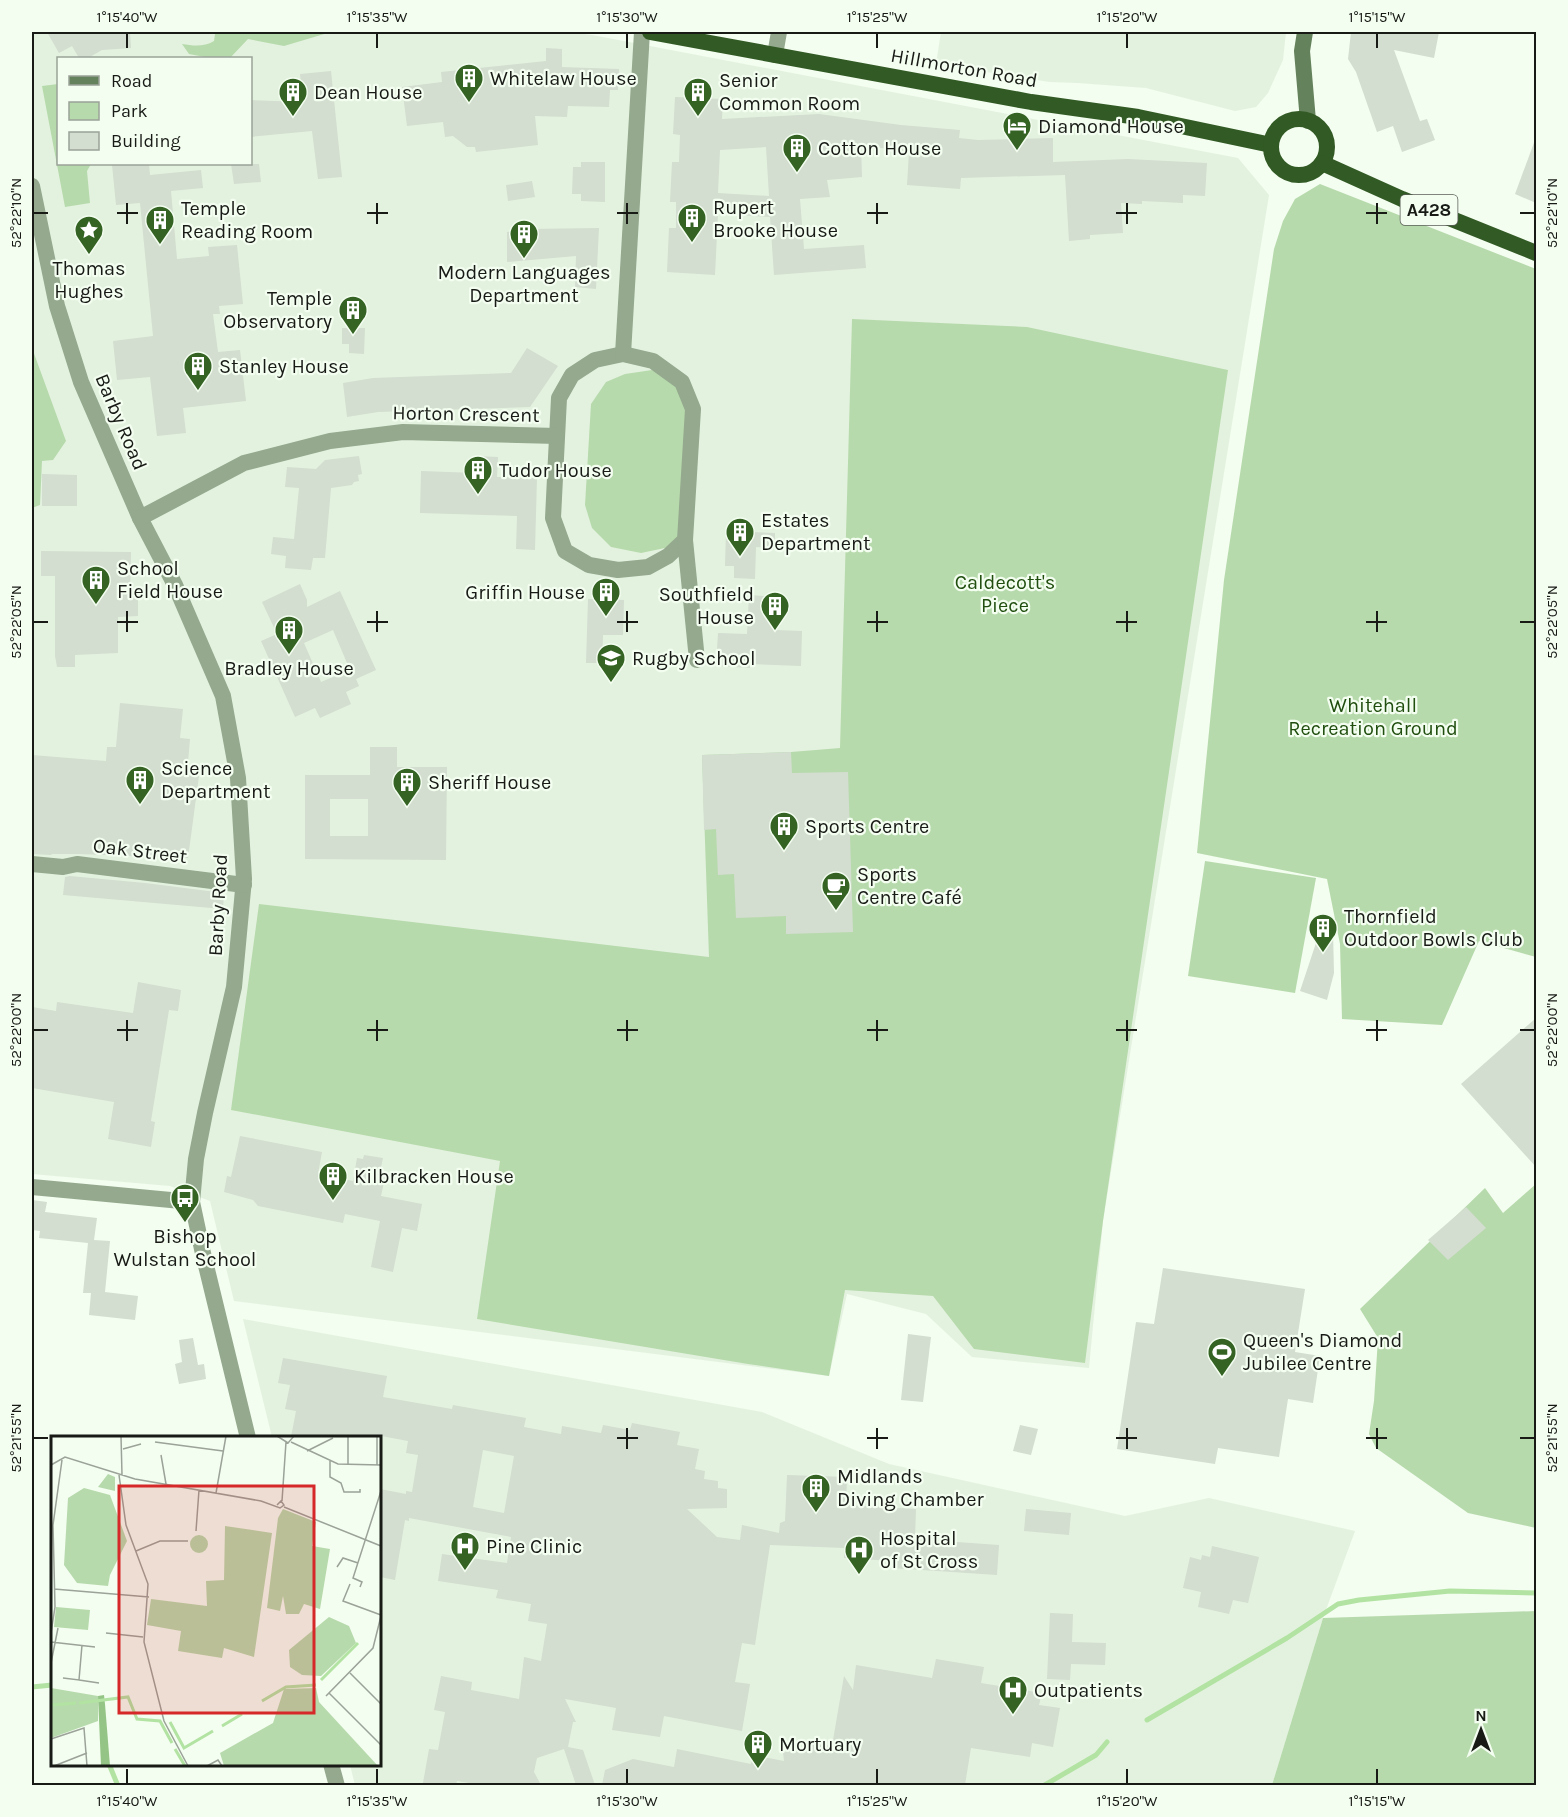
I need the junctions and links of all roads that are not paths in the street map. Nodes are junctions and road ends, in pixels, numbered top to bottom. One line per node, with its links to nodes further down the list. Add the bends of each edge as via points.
1 (642, 32): 11 (street)
2 (650, 32): 5 (highway, Hillmorton Road)
3 (779, 32): 5 (street)
4 (1305, 32): 6 (main road, via 1302,51)
5 (775, 55): 7 (highway, Hillmorton Road, via 1031,102 1138,117)
6 (1308, 121): 7 (highway, via 1283,124); 8 (highway, via 1326,139)
7 (1271, 145): 8 (highway, via 1278,166 1291,174 1309,174)
8 (1322, 163): 10 (highway, A428)
9 (32, 186): 13 (street, Barby Road, via 57,306 81,382)
10 (1536, 253)
11 (623, 354): 12 (street, Horton Crescent, via 595,360 572,375 559,398); 14 (street, Horton Crescent, via 652,361 682,382 693,409)
12 (557, 436): 13 (street, Horton Crescent, via 403,432 330,441 244,463); 14 (street, Horton Crescent, via 553,518 565,551 589,566 618,570 648,567)
13 (140, 518): 17 (street, Barby Road, via 175,585 223,696 238,778)
14 (685, 540): 15 (street, Horton Crescent)
15 (697, 660)
16 (32, 864): 17 (street, Oak Street, via 77,864)
17 (244, 885): 19 (street, Barby Road, via 234,987 195,1159)
18 (32, 1187): 19 (street)
19 (192, 1202): 20 (street, Barby Road)
20 (248, 1436)
21 (332, 1766): 22 (street)
22 (337, 1785)

